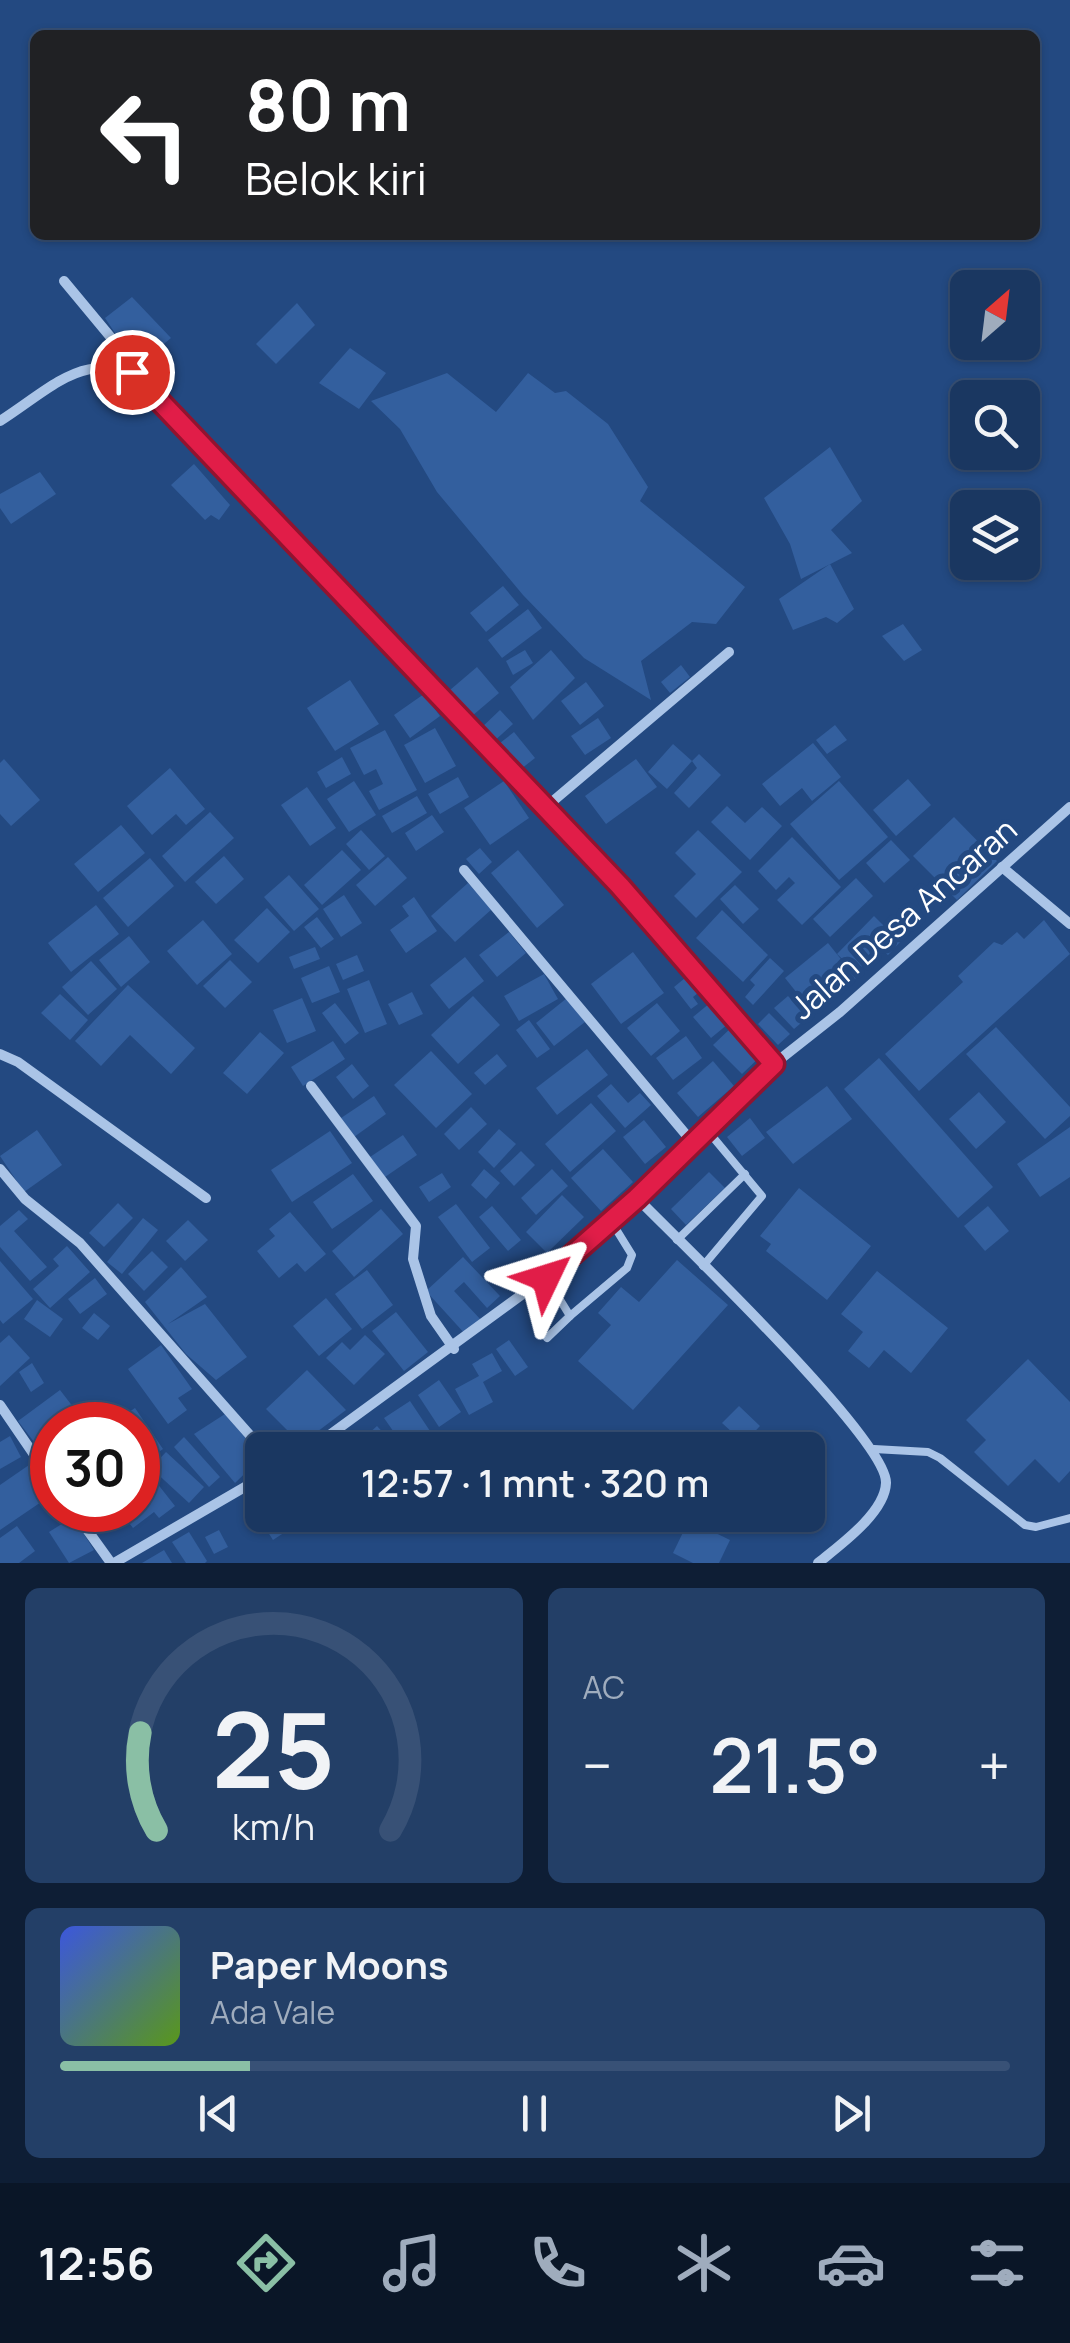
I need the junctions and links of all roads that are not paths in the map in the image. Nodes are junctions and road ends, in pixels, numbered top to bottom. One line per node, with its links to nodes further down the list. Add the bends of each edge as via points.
1 (64, 281): 2 (street)
2 (132, 372): 3 (street, via 104,365 77,372); 5 (street)
3 (0, 421)
4 (728, 652): 5 (street)
5 (546, 806): 11 (street)
6 (1070, 807): 7 (street, Jalan Desa Ancaran)
7 (1002, 867): 9 (street); 11 (street, Jalan Desa Ancaran)
8 (464, 870): 14 (street)
9 (1070, 924)
10 (0, 1054): 17 (street)
11 (774, 1064): 13 (street, Jalan Desa Ancaran)
12 (312, 1086): 25 (street, via 416,1226 413,1259 431,1316)
13 (707, 1130): 14 (street, Jalan Desa Ancaran); 16 (lane)
14 (693, 1144): 18 (street, Jalan Desa Ancaran)
15 (0, 1170): 27 (street, via 80,1243)
16 (745, 1174): 20 (lane); 21 (lane, via 762,1196)
17 (206, 1198)
18 (637, 1198): 19 (street, Jalan Desa Ancaran); 20 (street)
19 (611, 1221): 22 (street, Jalan Desa Ancaran); 23 (lane, via 632,1261)
20 (678, 1240): 21 (street)
21 (702, 1266): 30 (street)
22 (546, 1278): 23 (lane); 25 (street, Jalan Desa Ancaran)
23 (570, 1316): 24 (lane)
24 (547, 1338)
25 (454, 1349): 28 (street, Jalan Desa Ancaran)
26 (0, 1405): 29 (street)
27 (247, 1432)
28 (336, 1432)
29 (30, 1449)
30 (874, 1450): 32 (lane, via 940,1458 1025,1526); 35 (street, via 887,1478 879,1505)
31 (245, 1487): 34 (street)
32 (1070, 1518)
33 (90, 1532): 34 (street)
34 (113, 1563)
35 (818, 1563)

